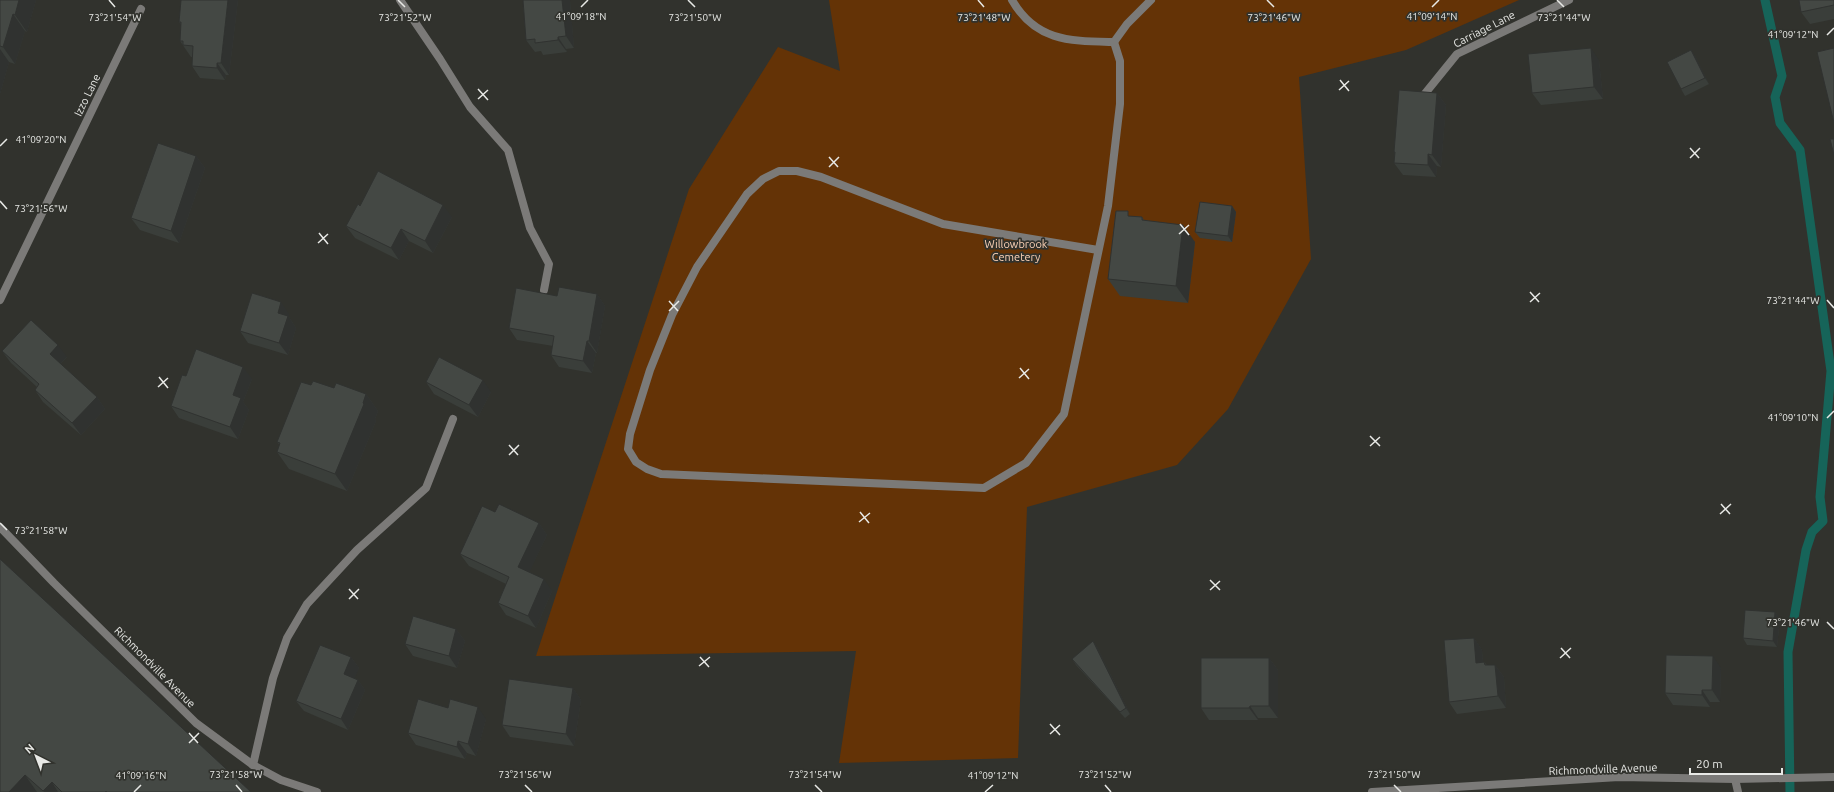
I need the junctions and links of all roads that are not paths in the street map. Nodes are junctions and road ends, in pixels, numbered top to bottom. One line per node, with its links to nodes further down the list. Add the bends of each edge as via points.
1 (400, 0): 9 (street, via 470,108 508,150 530,228 549,264)
2 (1012, 0): 6 (street, via 1019,12 1034,26 1052,36 1070,41)
3 (1151, 0): 6 (street, via 1127,24)
4 (1569, 0): 7 (street, Carriage Lane, via 1456,54)
5 (142, 9): 10 (street, Izzo Lane)
6 (1114, 42): 8 (street, via 1120,61 1120,104 1108,206)
7 (1423, 96)
8 (1098, 250): 8 (street, via 1064,414 1026,463 984,488 661,474 636,462 628,449 630,434 650,370 672,315 697,267 747,194 763,179 779,171 797,171 821,177 943,224)
9 (544, 290)
10 (0, 300)
11 (453, 419): 13 (street, via 426,488 357,550 312,598 286,638 273,678)
12 (0, 527): 13 (street, Richmondville Avenue, via 196,723)
13 (253, 765): 17 (street, Richmondville Avenue, via 281,780)
14 (1834, 777): 15 (street, Richmondville Avenue)
15 (1734, 779): 16 (street, Richmondville Avenue, via 1619,777); 19 (street)
16 (1454, 789): 18 (street, Richmondville Avenue)
17 (317, 792)
18 (1372, 792)
19 (1738, 792)

